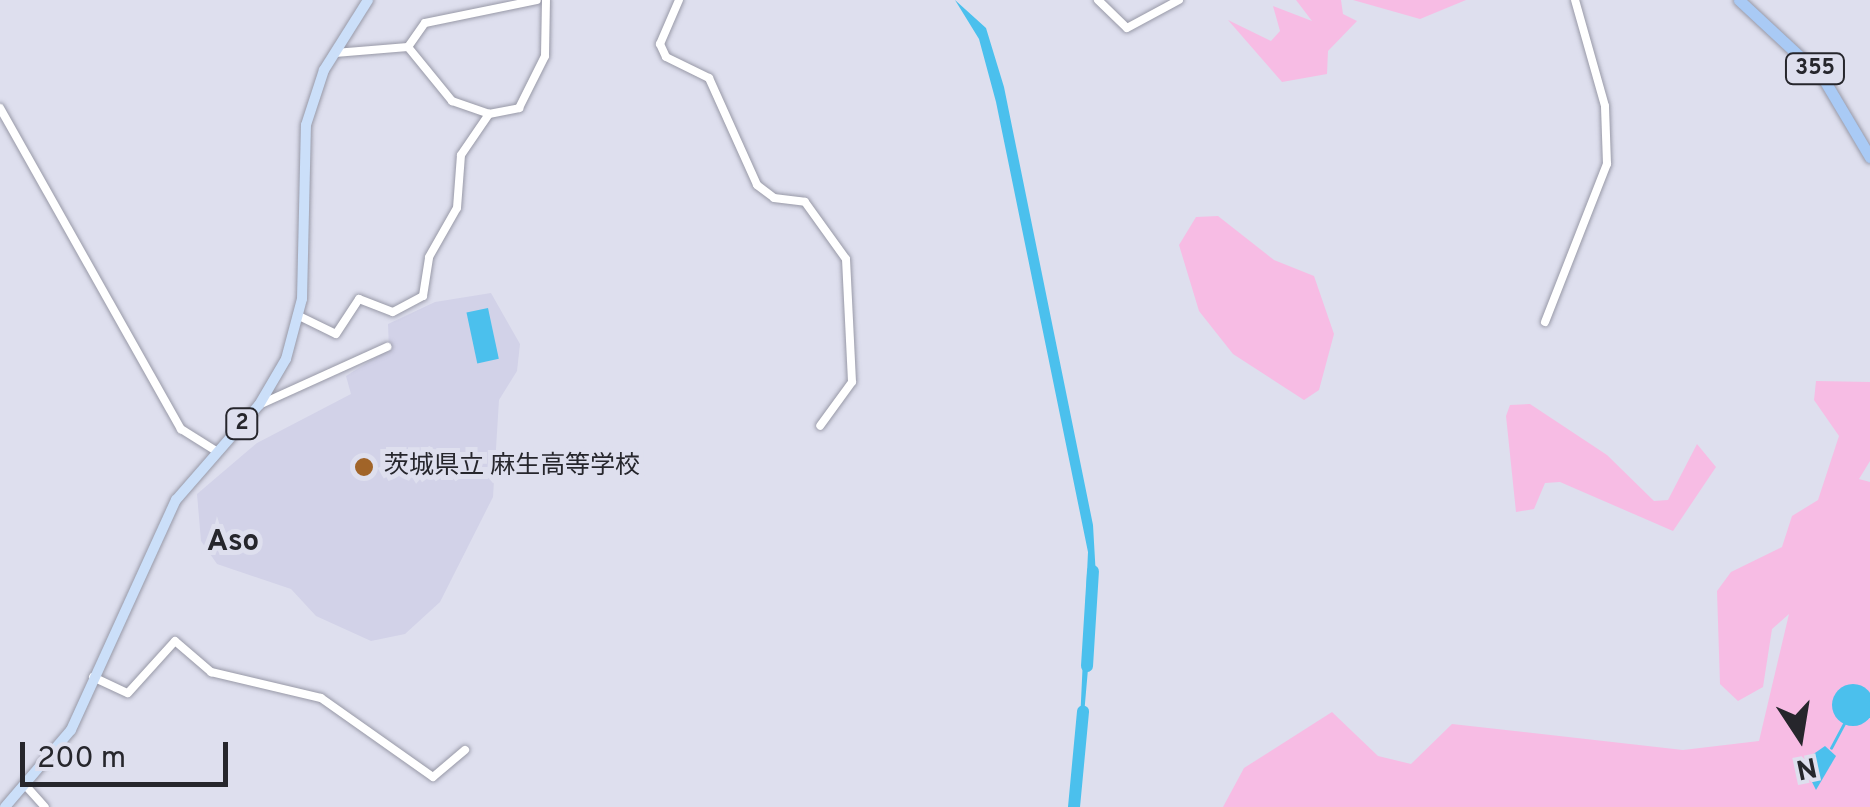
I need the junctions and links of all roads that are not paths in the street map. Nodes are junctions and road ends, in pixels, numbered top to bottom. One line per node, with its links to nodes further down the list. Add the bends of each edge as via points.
1 (368, 0): 10 (main road, 2)
2 (537, 0): 9 (street, via 424,23)
3 (546, 0): 12 (street, via 545,56 518,108)
4 (1098, 0): 5 (street, via 1127,28)
5 (1179, 0)
6 (1574, 0): 15 (street, via 1604,106 1607,164)
7 (1738, 0): 13 (highway, 355, via 1823,78)
8 (674, 2): 18 (street, via 660,44 666,56 709,78 757,184 774,198 805,202 846,259 852,382)
9 (408, 46): 10 (street); 12 (street, via 452,101)
10 (334, 53): 14 (main road, 2, via 306,125)
11 (0, 108): 19 (street, via 181,429)
12 (488, 114): 14 (street, via 462,155 457,208 429,257 423,296 393,312 359,300 336,334)
13 (1870, 157)
14 (297, 315): 17 (main road, 2)
15 (1545, 322)
16 (387, 347): 17 (street)
17 (259, 405): 19 (main road, 2)
18 (820, 426)
19 (216, 450): 20 (main road, 2, via 158,530)
20 (93, 677): 21 (street, via 128,694 175,641 211,672 321,698 434,777); 22 (main road, 2, via 58,751)
21 (465, 750)
22 (26, 786): 23 (main road, 2); 24 (street)
23 (5, 807)
24 (45, 807)

